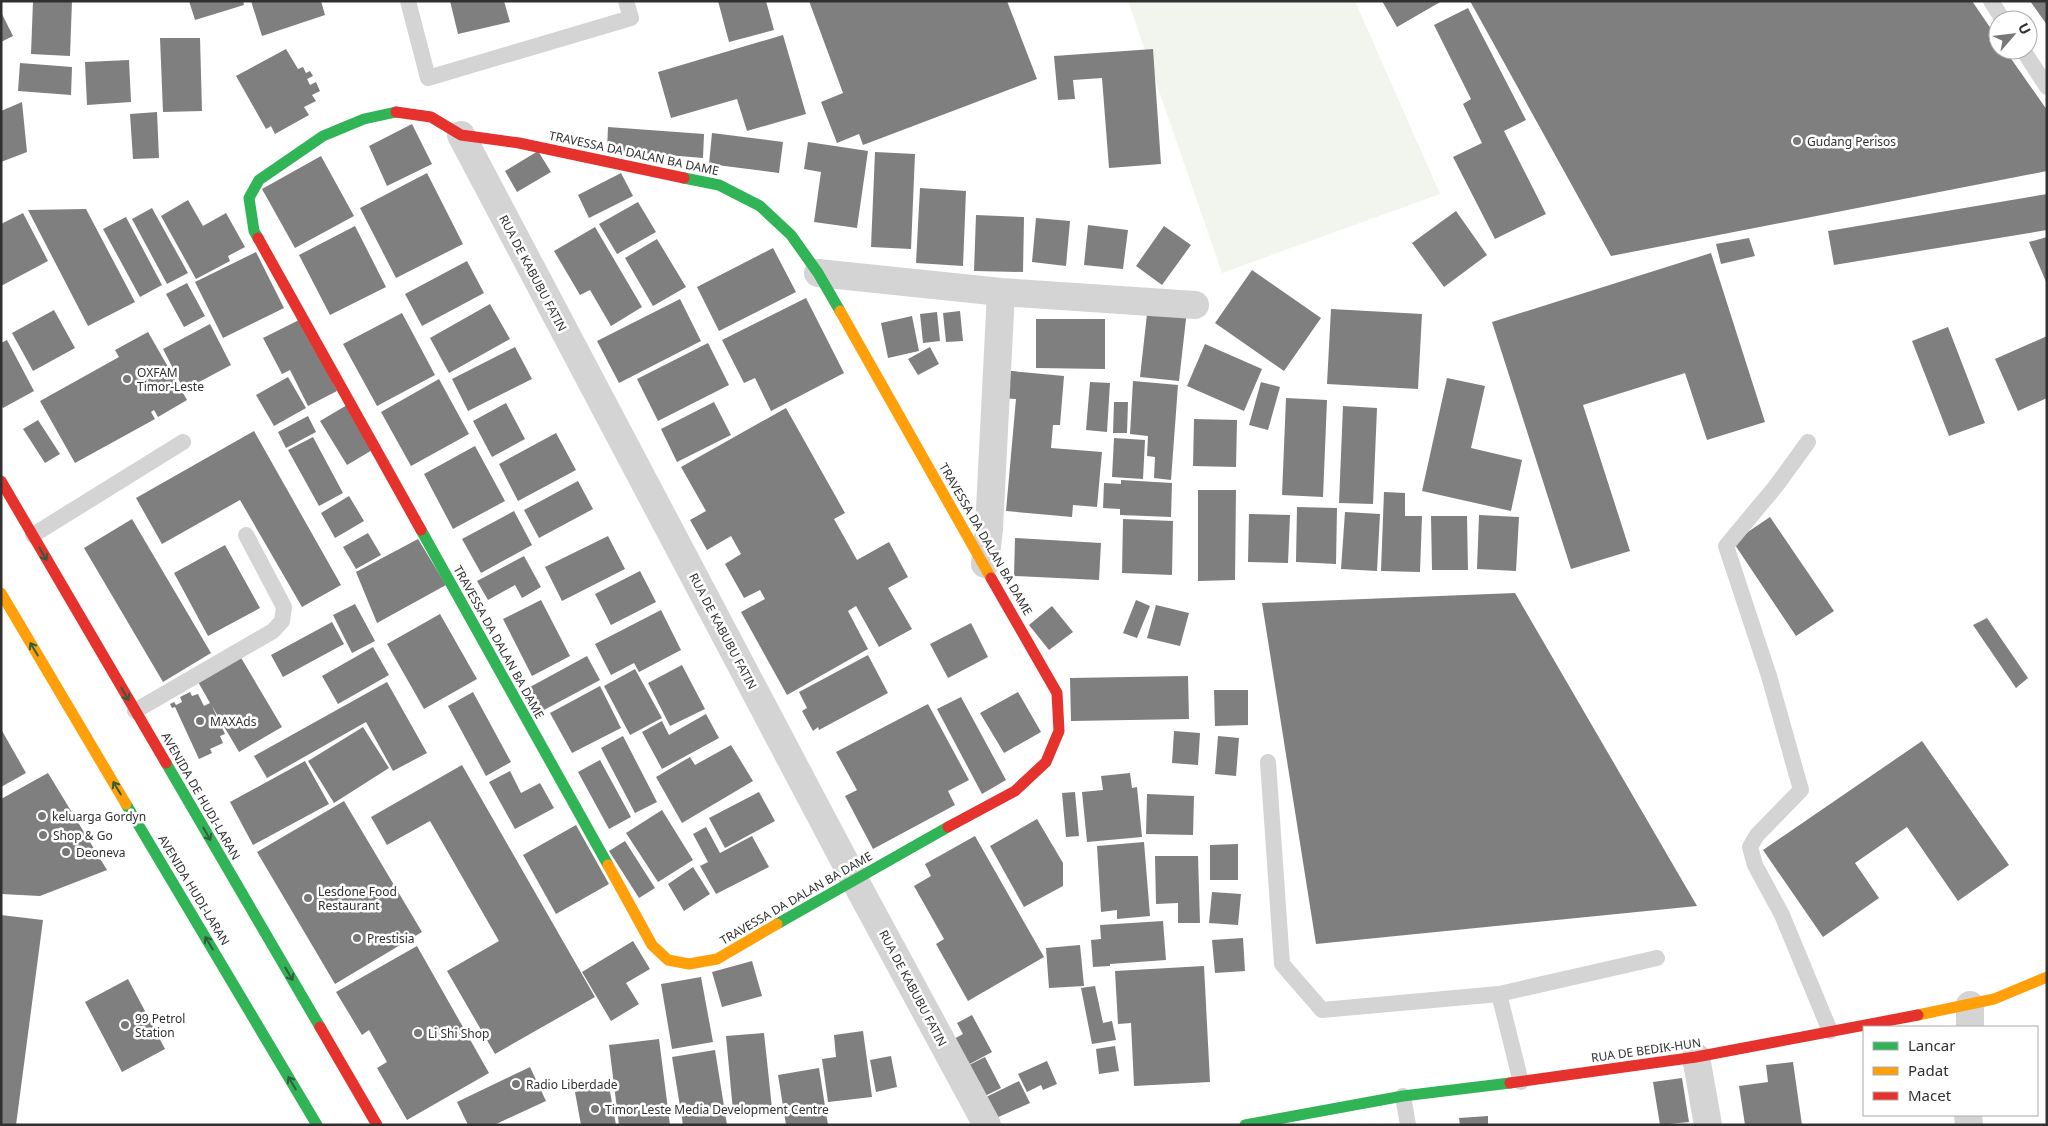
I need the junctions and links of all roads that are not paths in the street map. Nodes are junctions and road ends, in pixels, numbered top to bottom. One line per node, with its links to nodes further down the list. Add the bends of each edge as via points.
1 (408, 1): 2 (lane, via 428,78 631,18)
2 (626, 1)
3 (2029, 60): 4 (lane)
4 (2047, 87)
5 (461, 135): 6 (street, TRAVESSA DA DALAN BA DAME, via 519,143 719,184 760,206 791,235); 18 (street, RUA DE KABUBU FATIN); 18 (street, TRAVESSA DA DALAN BA DAME, via 431,117 396,112 364,118 323,136 258,180 249,198 254,231 652,946 668,960 689,964 717,959)
6 (818, 273): 7 (street); 14 (street, TRAVESSA DA DALAN BA DAME)
7 (1001, 292): 8 (street); 14 (street)
8 (1195, 306)
9 (183, 442): 12 (lane)
10 (1808, 442): 25 (lane, via 1726,546 1802,790 1750,847 1755,866 1782,914)
11 (1, 481): 12 (street, AVENIDA DE HUDI-LARAN)
12 (33, 535): 16 (street, AVENIDA DE HUDI-LARAN, one-way to 16)
13 (246, 535): 16 (lane, via 284,607 282,621 273,632)
14 (985, 564): 18 (street, TRAVESSA DA DALAN BA DAME, via 1057,693 1059,731 1046,762 1015,791)
15 (1, 593): 29 (street, AVENIDA HUDI-LARAN, one-way to 15)
16 (136, 711): 30 (street, AVENIDA DE HUDI-LARAN, one-way to 30)
17 (1268, 762): 21 (lane, via 1282,964 1322,1010)
18 (854, 879): 31 (street, RUA DE KABUBU FATIN)
19 (1657, 958): 21 (lane)
20 (2047, 977): 22 (street, RUA DE BEDIK-HUN, via 1994,999)
21 (1499, 994): 27 (lane)
22 (1970, 1016): 23 (street, RUA DE BEDIK-HUN)
23 (1877, 1026)
24 (1863, 1027): 25 (street, RUA DE BEDIK-HUN)
25 (1830, 1031): 26 (street, RUA DE BEDIK-HUN)
26 (1696, 1057): 27 (street, RUA DE BEDIK-HUN); 34 (street)
27 (1521, 1082): 28 (street, RUA DE BEDIK-HUN)
28 (1403, 1096): 32 (street, RUA DE BEDIK-HUN); 33 (lane)
29 (317, 1125)
30 (377, 1125)
31 (987, 1125)
32 (1246, 1125)
33 (1408, 1125)
34 (1708, 1125)

